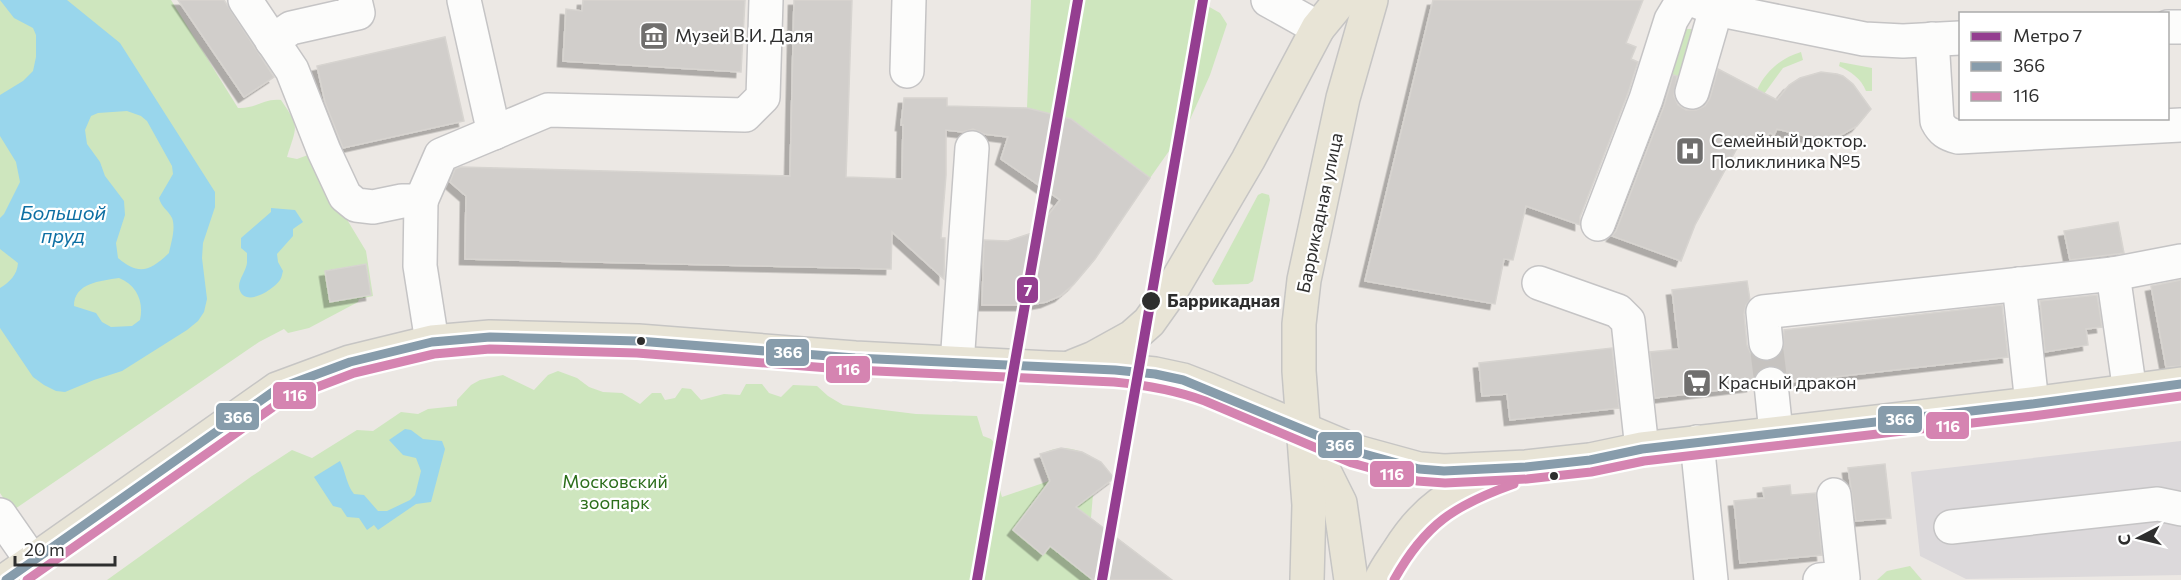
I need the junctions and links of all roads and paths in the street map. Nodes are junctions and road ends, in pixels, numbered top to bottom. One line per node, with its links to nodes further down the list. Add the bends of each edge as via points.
1 (245, 0): 13 (street)
2 (355, 0): 13 (street, via 358,13 291,28)
3 (464, 0): 17 (street)
4 (766, 0): 17 (street, via 764,97 745,115 548,110)
5 (909, 0): 14 (street)
6 (1268, 0): 11 (street)
7 (1341, 0): 11 (main road)
8 (1371, 0): 33 (main road, Баррикадная улица, via 1343,98 1304,280 1299,371)
9 (1683, 0): 20 (street, via 1671,21)
10 (1704, 5): 12 (street, via 1864,39); 15 (street)
11 (1318, 28): 28 (main road, via 1248,160 1149,322 1132,337)
12 (1946, 39): 16 (street, via 1937,121 1949,135)
13 (272, 41): 19 (street, via 292,70 345,196 357,205 373,207)
14 (907, 71)
15 (1692, 92)
16 (2181, 126)
17 (494, 133): 19 (street, via 441,155)
18 (972, 148): 27 (street)
19 (421, 201): 25 (street, via 420,266)
20 (1598, 224)
21 (2181, 261): 22 (street)
22 (2113, 274): 24 (street); 31 (street)
23 (1539, 283): 36 (street, via 1618,311 1629,321)
24 (2019, 284): 26 (street, via 1763,312); 32 (street)
25 (432, 342): 27 (main road, via 490,337 638,341); 42 (main road, via 350,362 278,389)
26 (1766, 343)
27 (957, 364): 28 (main road)
28 (1068, 369): 33 (main road, via 1115,370 1183,380)
29 (1771, 384): 34 (street)
30 (2181, 384): 31 (main road)
31 (2130, 392): 32 (main road)
32 (2032, 404): 34 (main road)
33 (1304, 430): 37 (main road, via 1357,452 1419,469); 43 (main road, Баррикадная улица, via 1309,505); 44 (main road, via 1340,503)
34 (1776, 433): 35 (main road)
35 (1697, 442): 36 (main road); 46 (street)
36 (1642, 448): 37 (main road, via 1590,460)
37 (1526, 467): 45 (main road, via 1478,483 1440,503 1411,531)
38 (1834, 495): 47 (street, via 1843,578)
39 (2181, 510): 41 (street, via 2158,504)
40 (0, 515): 42 (street)
41 (1951, 527)
42 (19, 570)
43 (1307, 580)
44 (1351, 580)
45 (1381, 580)
46 (1711, 580)
47 (1820, 580)

